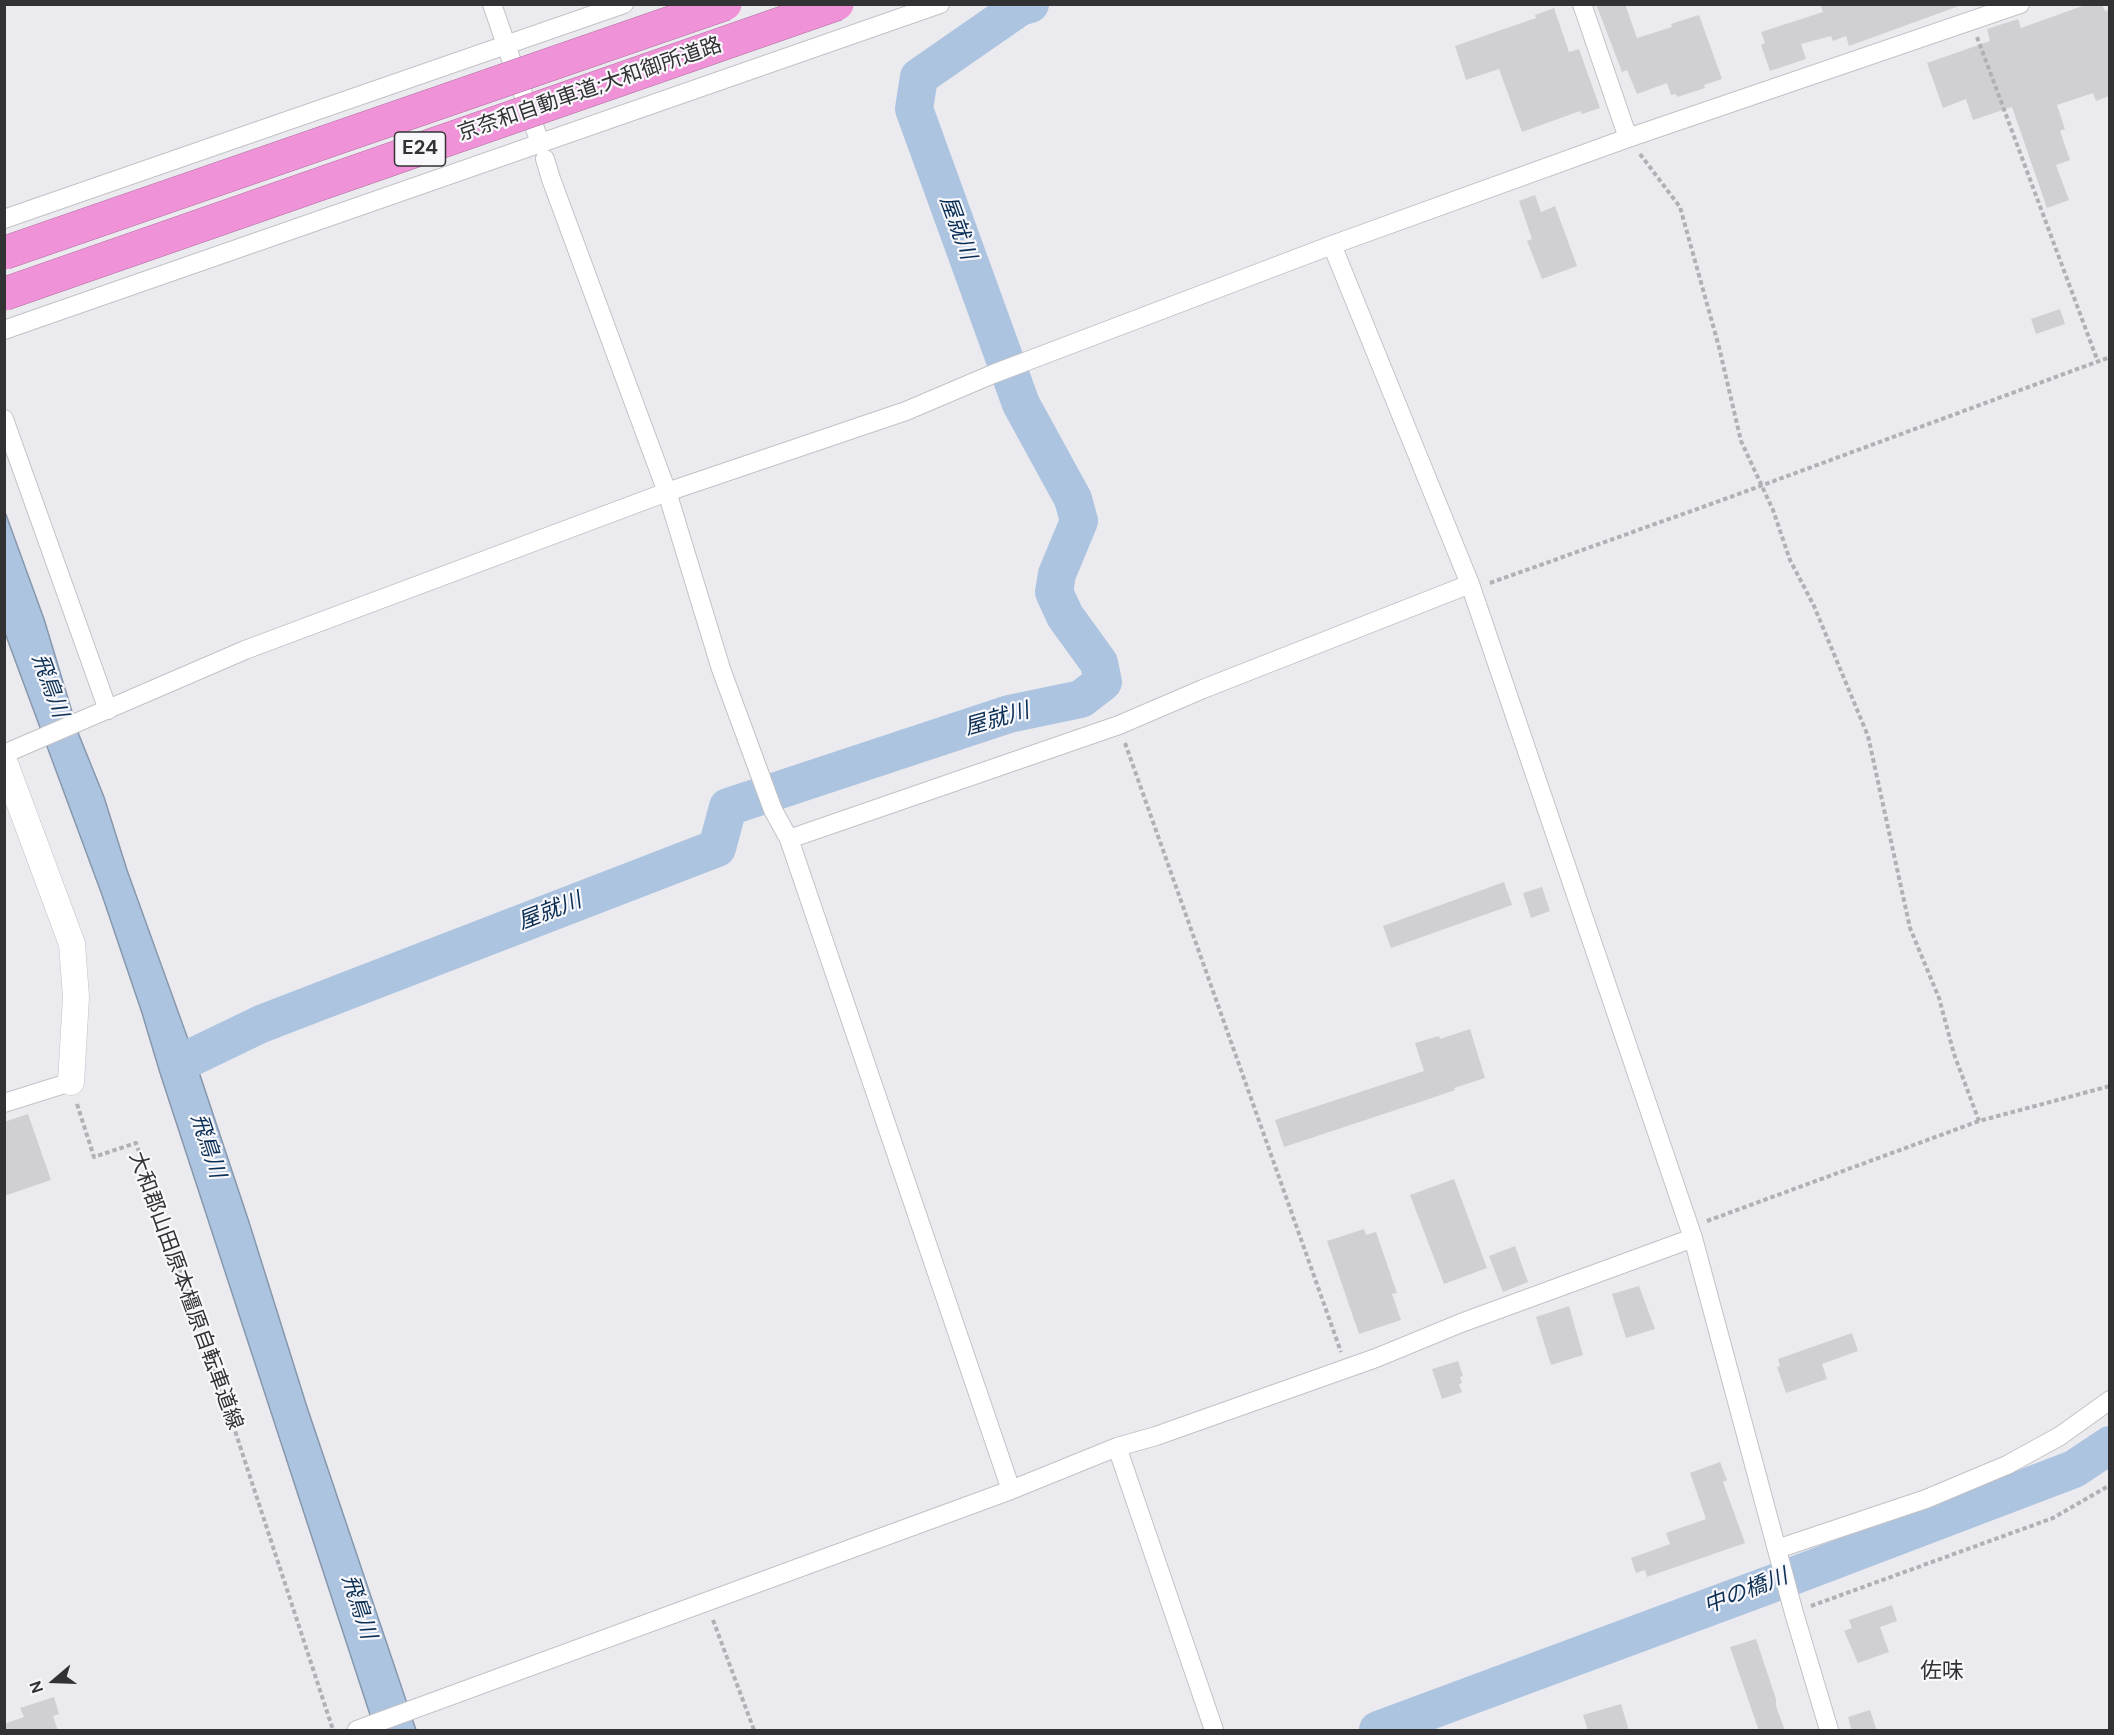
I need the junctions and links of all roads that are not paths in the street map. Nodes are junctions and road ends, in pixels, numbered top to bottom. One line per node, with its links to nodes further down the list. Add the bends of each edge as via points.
1 (492, 4): 8 (street)
2 (624, 4): 8 (street)
3 (725, 4): 13 (highway, 京奈和自動車道;大和御所道路 / E24, bridge)
4 (837, 4): 14 (highway, 京奈和自動車道;大和御所道路 / E24, bridge)
5 (940, 4): 10 (street)
6 (1582, 4): 9 (street)
7 (2020, 4): 9 (street)
8 (506, 45): 10 (street); 11 (street)
9 (1628, 138): 12 (street)
10 (542, 151): 15 (street); 17 (street)
11 (4, 219)
12 (1332, 245): 17 (street, via 906,411); 18 (street)
13 (4, 253)
14 (4, 294)
15 (4, 330)
16 (4, 419): 19 (street)
17 (667, 492): 19 (street, via 245,650); 21 (street, via 720,669 773,810)
18 (1471, 587): 21 (street, via 1119,725); 24 (street)
19 (105, 712): 20 (street)
20 (7, 756): 22 (main road, via 72,944 76,997)
21 (789, 840): 27 (street)
22 (70, 1082): 23 (street)
23 (4, 1103)
24 (1691, 1233): 26 (street, via 1347,1368); 28 (street)
25 (2109, 1400): 28 (street, via 2060,1436 2007,1465 1926,1499)
26 (1117, 1447): 27 (street); 30 (street)
27 (1011, 1490): 29 (street)
28 (1777, 1549): 31 (street)
29 (357, 1731)
30 (1214, 1731)
31 (1829, 1731)

